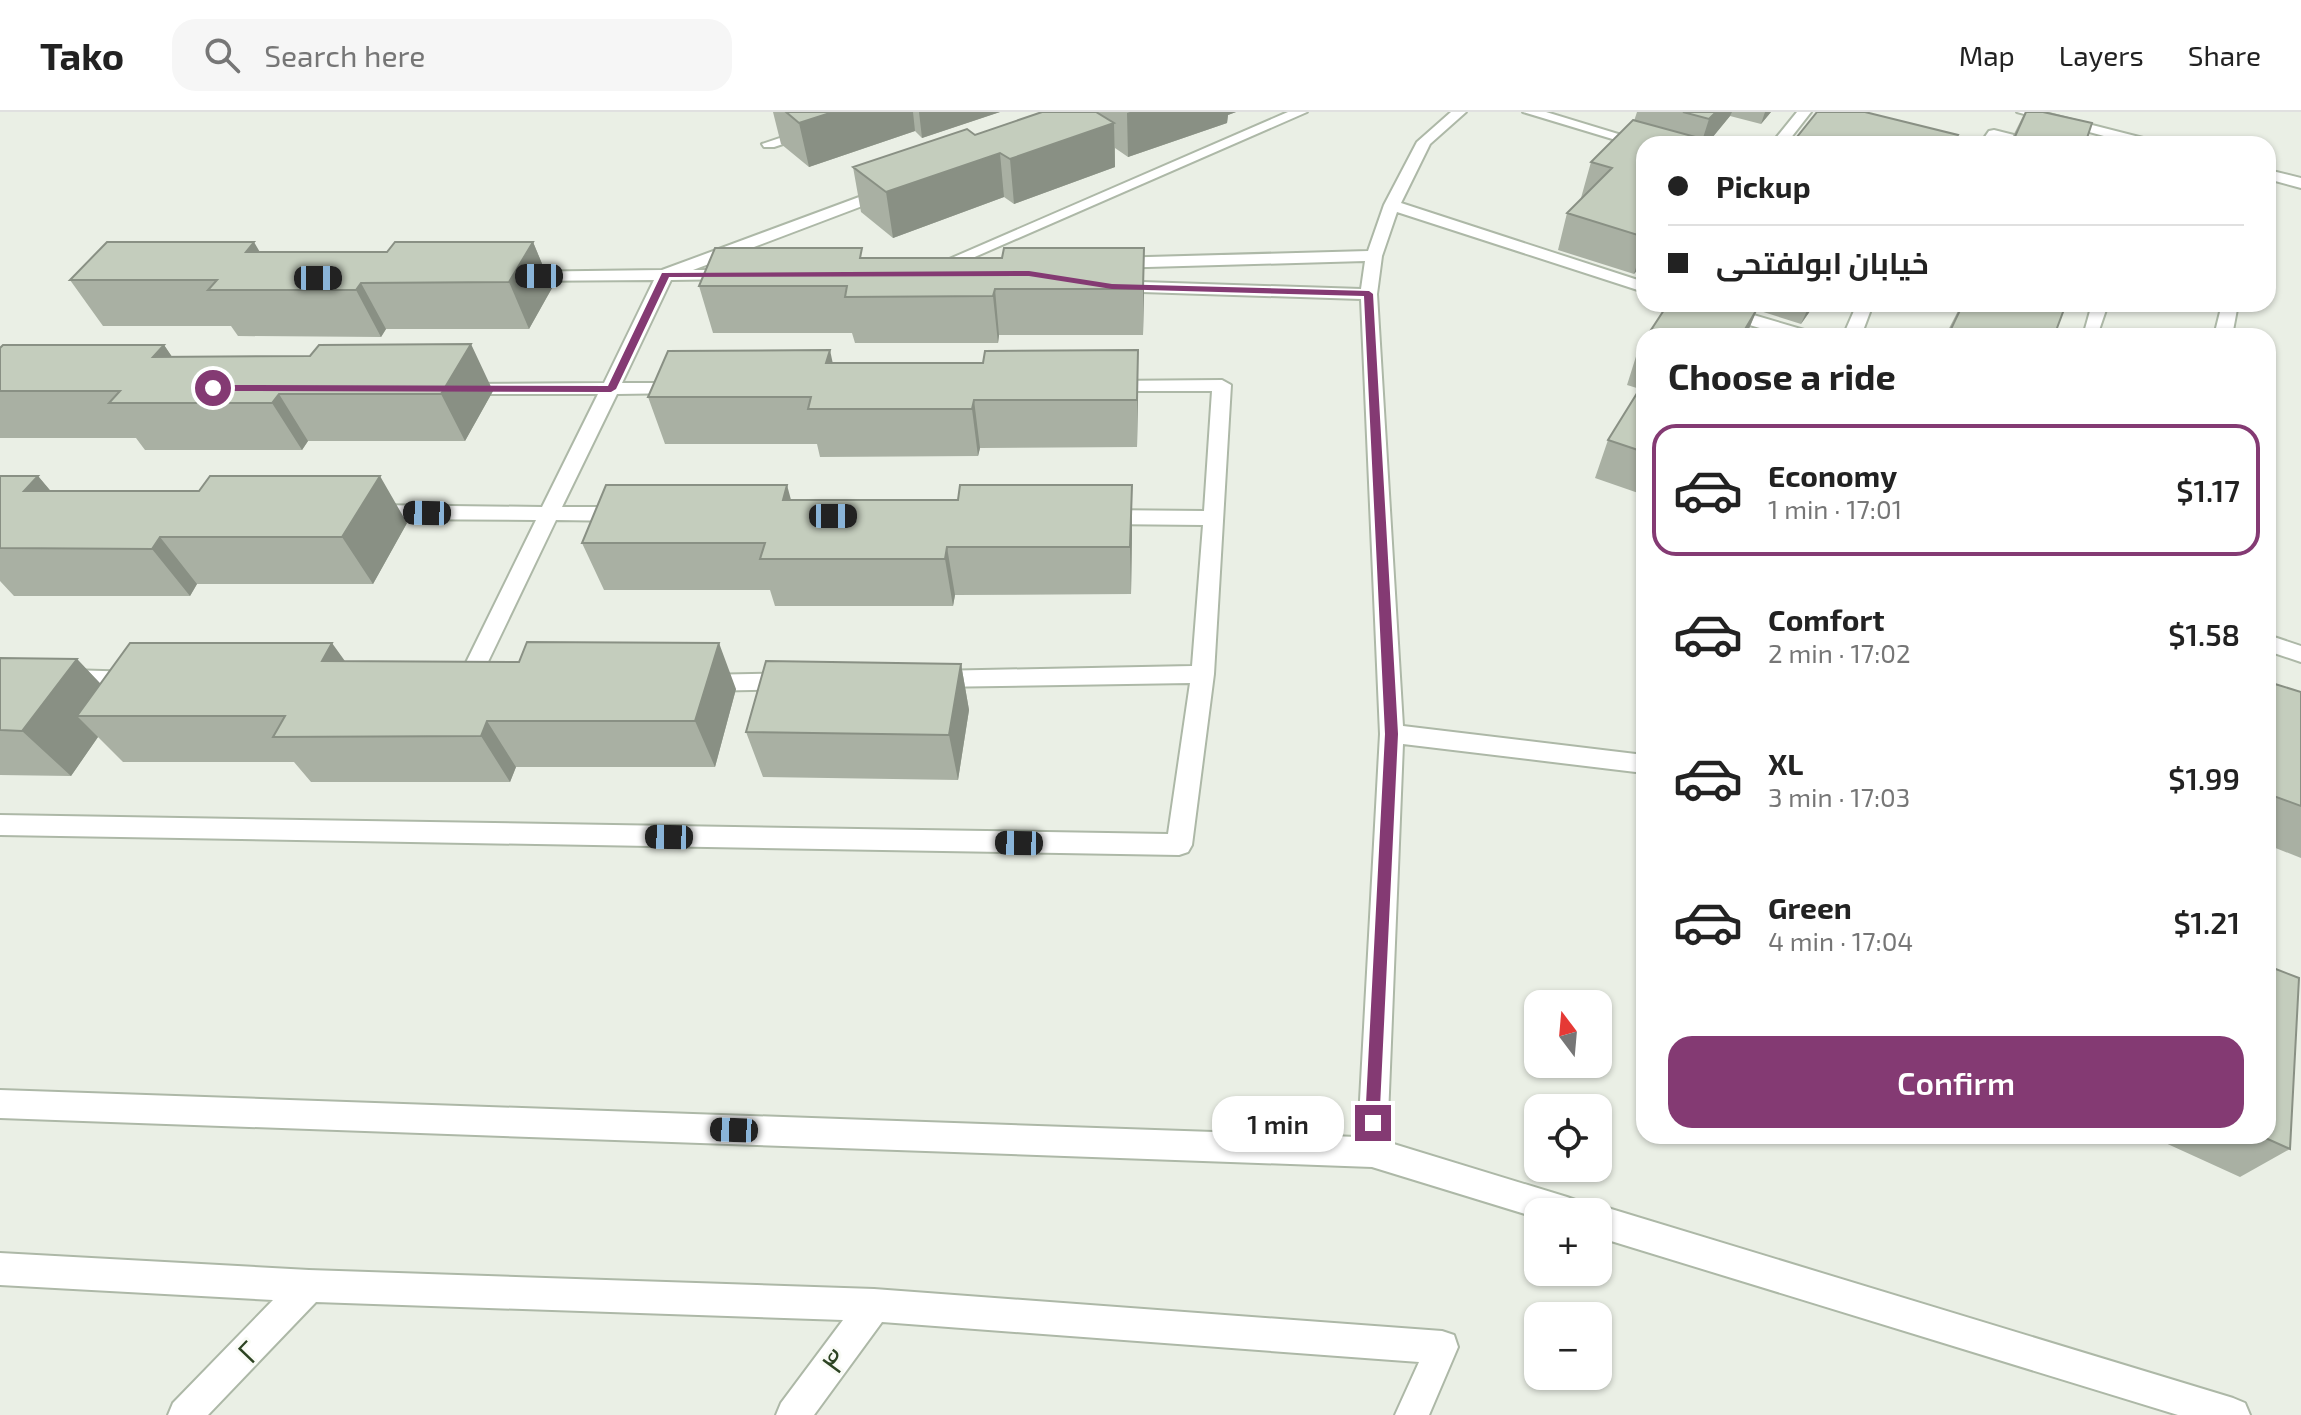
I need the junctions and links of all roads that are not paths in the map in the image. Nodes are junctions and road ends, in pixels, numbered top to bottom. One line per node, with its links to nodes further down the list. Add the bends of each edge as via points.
1 (872, 112): 10 (street)
2 (1300, 112): 18 (street, via 915,274)
3 (1459, 112): 14 (street, via 1424,142)
4 (1530, 112): 9 (street)
5 (1804, 112): 7 (street)
6 (2024, 112): 8 (street)
7 (1784, 136)
8 (2118, 136)
9 (1636, 142)
10 (769, 144)
11 (2276, 176): 12 (street)
12 (2301, 183)
13 (905, 186): 19 (street)
14 (1392, 205): 15 (street); 22 (street)
15 (1374, 256): 16 (street); 23 (street)
16 (1092, 266)
17 (756, 274): 19 (street)
18 (968, 274)
19 (665, 275): 20 (street); 29 (street)
20 (492, 277)
21 (1099, 284): 23 (street)
22 (1636, 284)
23 (1369, 294): 44 (street)
24 (1725, 312): 25 (street)
25 (1778, 328)
26 (1081, 386): 34 (street, via 1222,385)
27 (438, 388): 29 (street)
28 (705, 388): 29 (street)
29 (611, 389): 31 (street)
30 (345, 512): 31 (street)
31 (549, 514): 32 (street); 43 (street, via 457,687)
32 (643, 514)
33 (1085, 517): 34 (street)
34 (1212, 518): 37 (street)
35 (2276, 646): 36 (street)
36 (2301, 654)
37 (1203, 674): 39 (street); 46 (street, via 1179,845)
38 (0, 676): 40 (street)
39 (904, 679)
40 (155, 680)
41 (810, 681): 42 (street)
42 (684, 683)
43 (496, 687)
44 (1392, 734): 45 (street); 48 (street)
45 (1636, 763)
46 (0, 825)
47 (0, 1104): 48 (street)
48 (1372, 1152): 49 (street)
49 (1524, 1199)
50 (1612, 1225): 57 (street)
51 (0, 1269): 52 (street)
52 (309, 1286): 53 (street); 54 (street, ۲)
53 (874, 1305): 55 (street, ۴); 56 (street, via 1442,1347)
54 (185, 1415)
55 (793, 1415)
56 (1412, 1415)
57 (2233, 1415)

